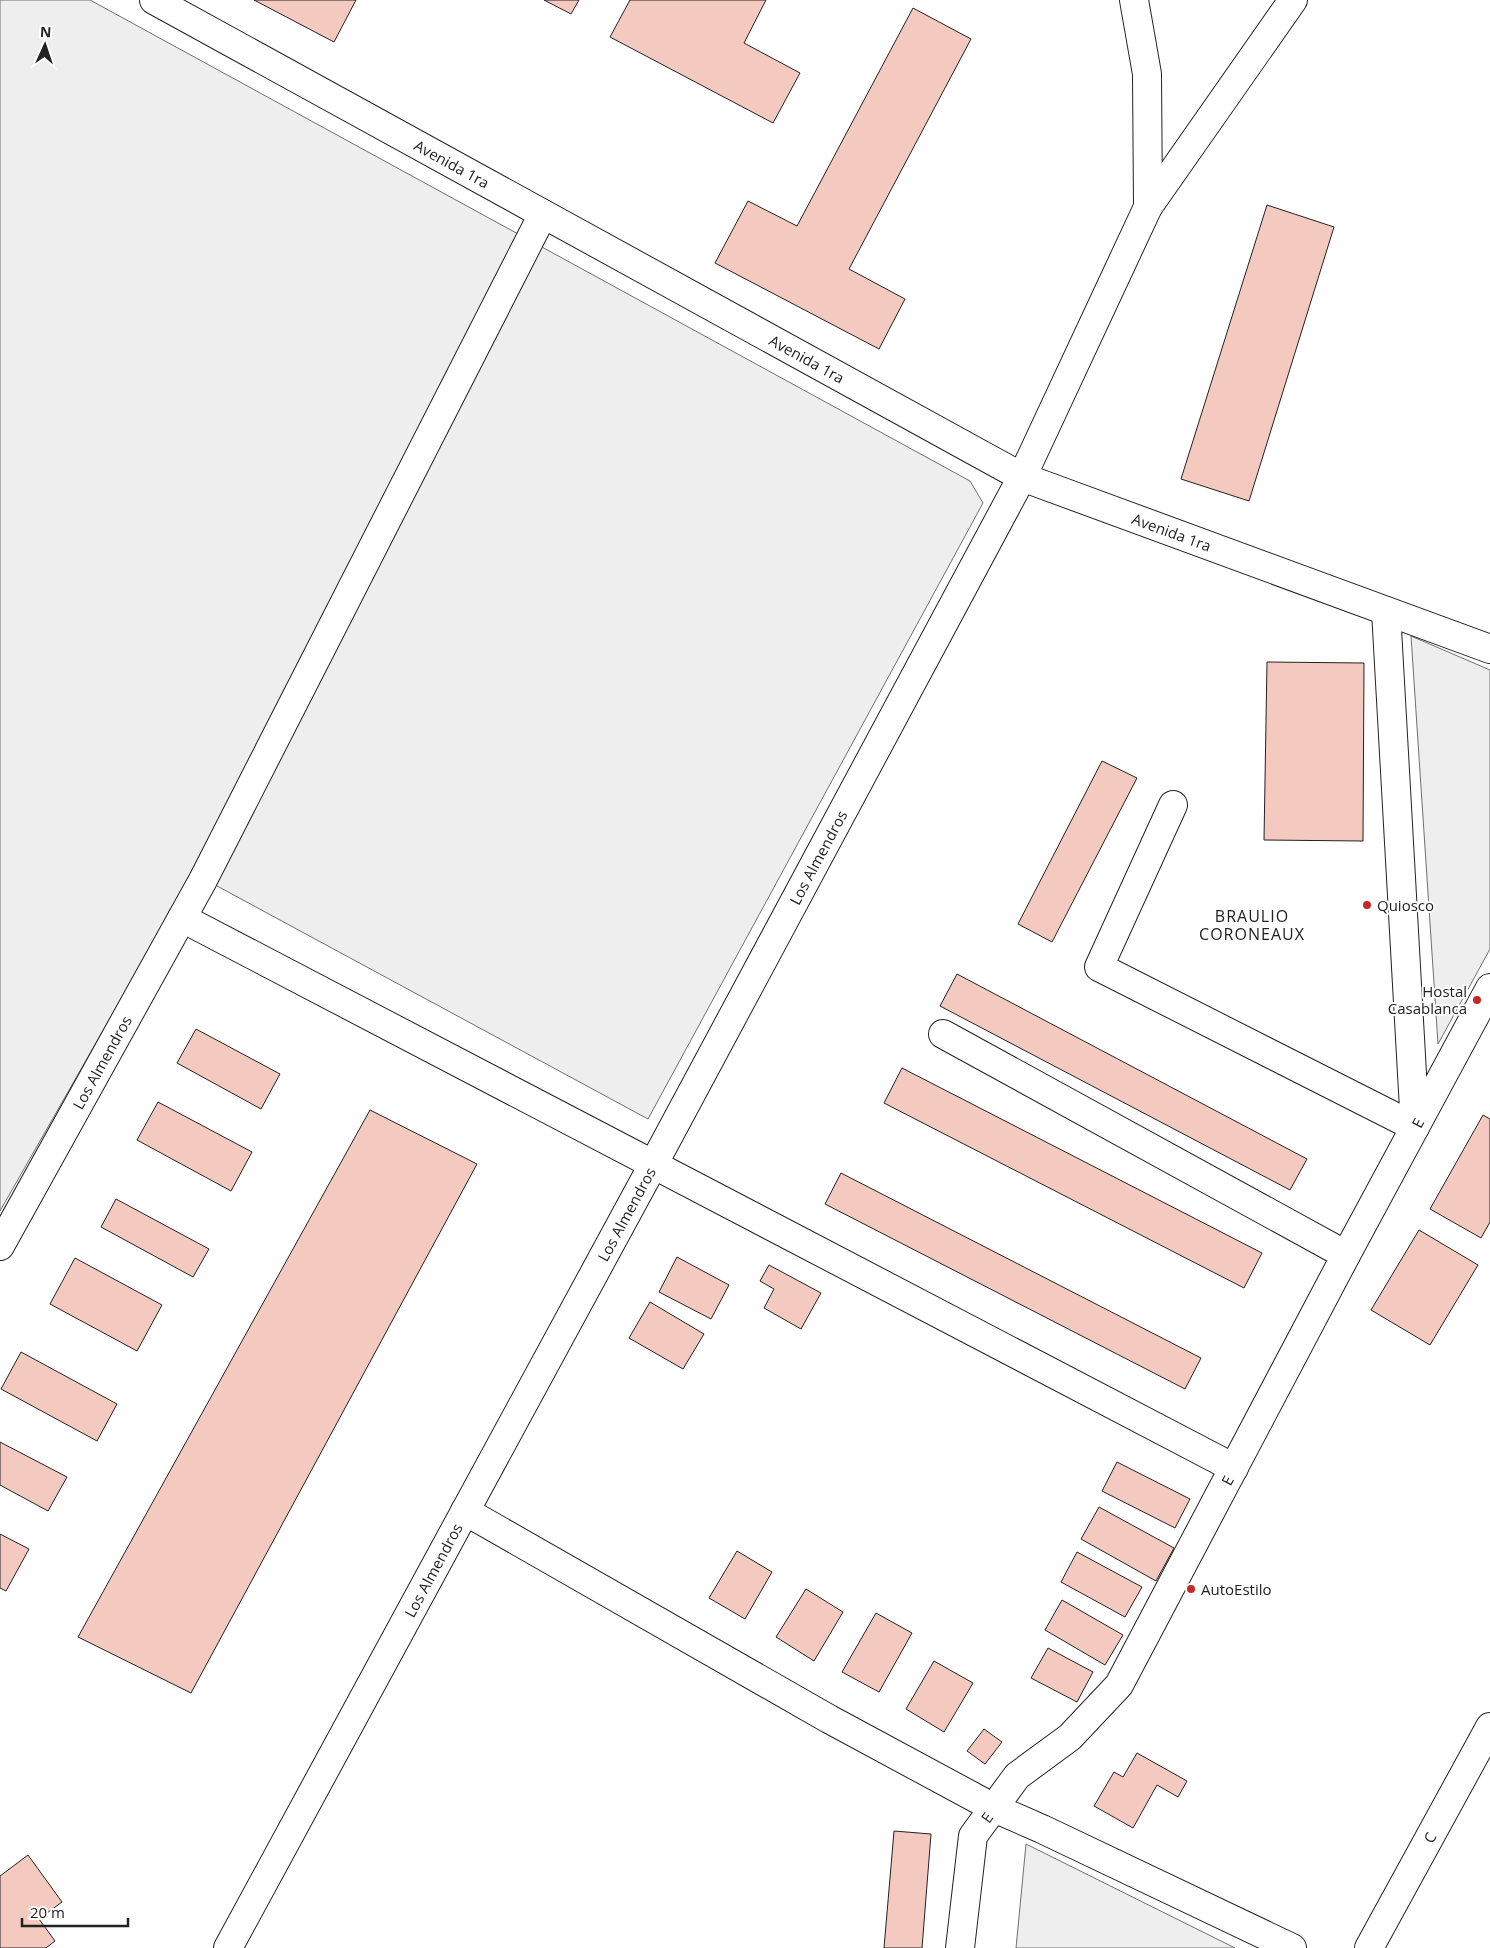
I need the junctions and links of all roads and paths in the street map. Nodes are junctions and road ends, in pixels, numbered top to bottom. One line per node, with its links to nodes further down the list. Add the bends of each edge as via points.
1 (154, 0): 5 (street, Avenida 1ra)
2 (1134, 0): 4 (street, via 1146,74)
3 (1293, 0): 4 (street, Los Almendros)
4 (1148, 207): 6 (street, Los Almendros)
5 (543, 214): 6 (street, Avenida 1ra); 10 (street, Los Almendros)
6 (1022, 478): 7 (street, Avenida 1ra); 14 (street, Los Almendros)
7 (1386, 611): 8 (street, Avenida 1ra); 13 (street)
8 (1490, 649)
9 (1173, 805): 13 (street, via 1099,968)
10 (182, 918): 14 (street); 15 (street, Los Almendros)
11 (1490, 988): 13 (street, E)
12 (943, 1034): 16 (street)
13 (1416, 1127): 16 (street, E)
14 (653, 1165): 17 (street); 18 (street, Los Almendros)
15 (0, 1246)
16 (1346, 1255): 17 (street, E)
17 (1234, 1468): 20 (street, E, via 1120,1685 1070,1737 1017,1776)
18 (465, 1511): 20 (street, via 829,1719); 21 (street, Los Almendros)
19 (1490, 1727): 24 (street, C)
20 (994, 1808): 22 (street, E, via 973,1836); 23 (street)
21 (228, 1948)
22 (960, 1948)
23 (1292, 1948)
24 (1370, 1948)

